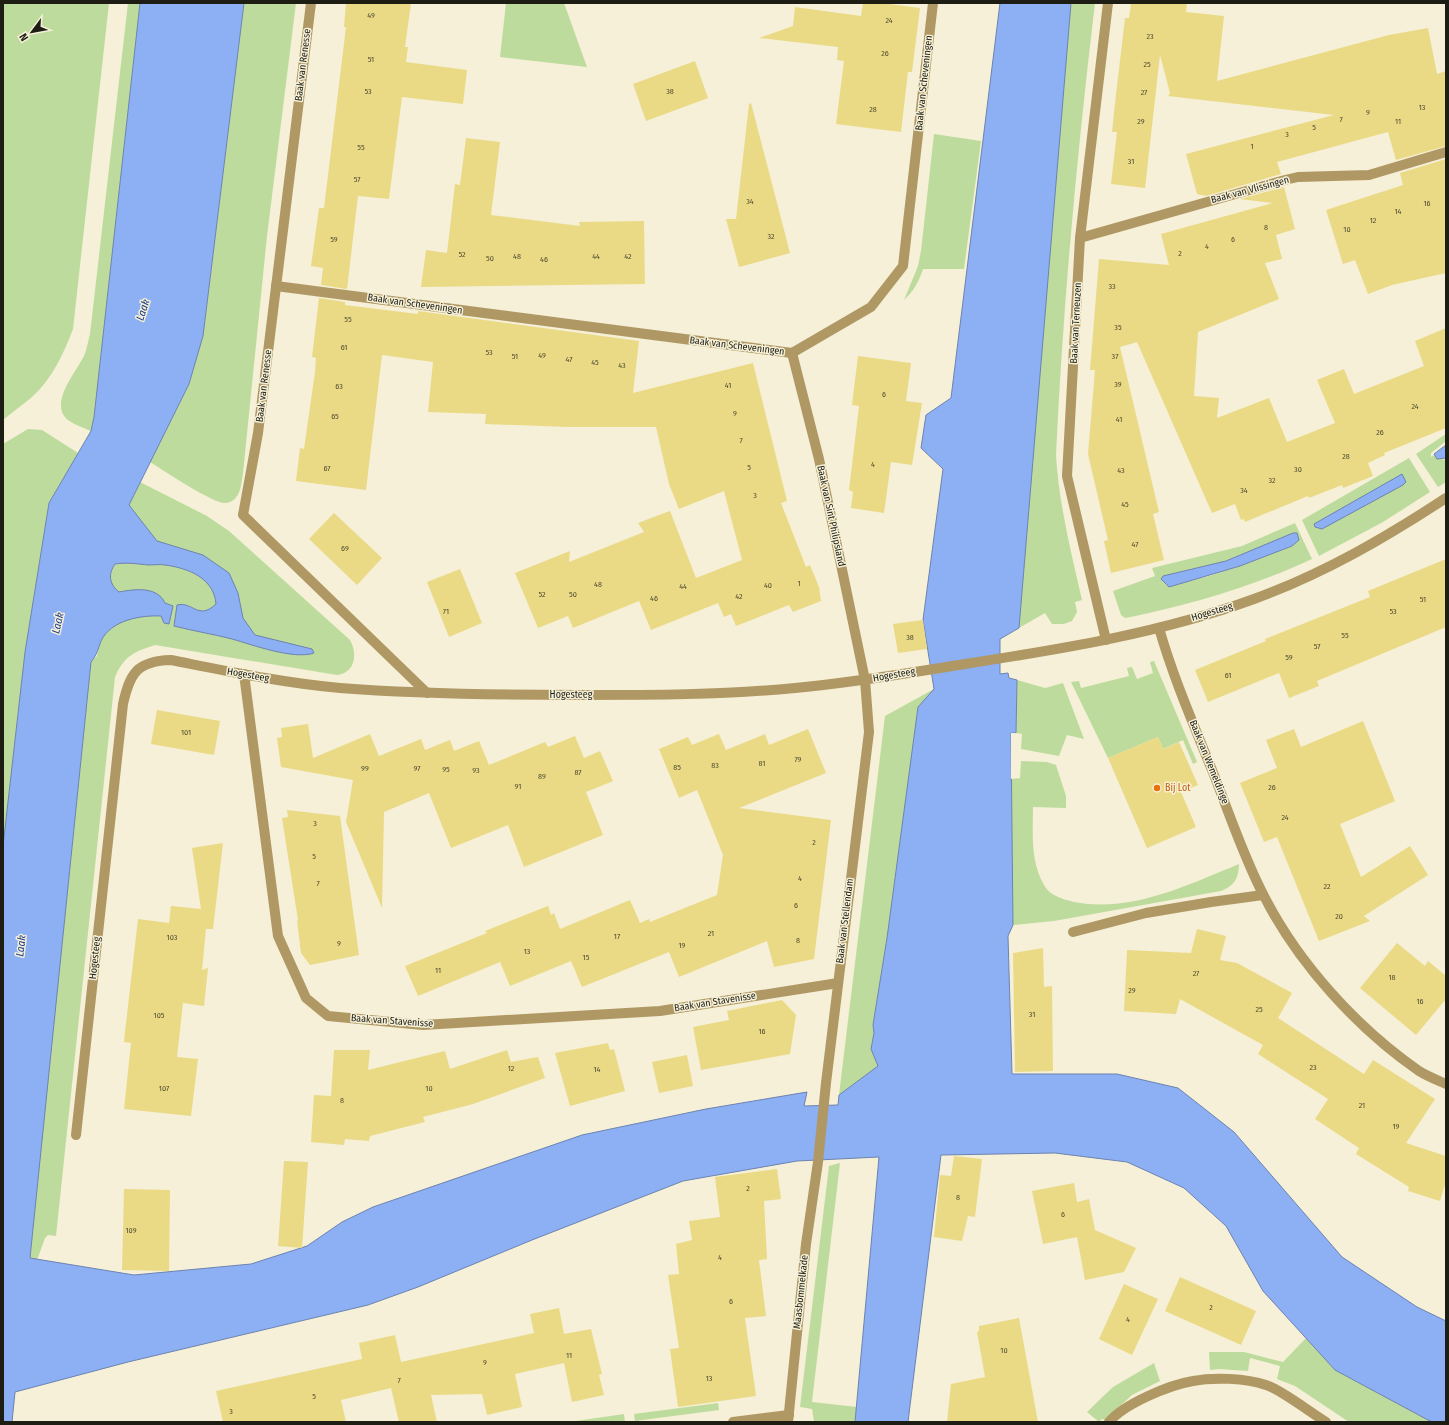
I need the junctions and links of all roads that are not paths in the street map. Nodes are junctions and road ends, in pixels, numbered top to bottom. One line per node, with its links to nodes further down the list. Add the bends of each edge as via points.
1 (311, 3): 6 (street, Baak van Renesse)
2 (933, 3): 7 (street, Baak van Scheveningen, via 903,266 871,307)
3 (1108, 3): 5 (street, Baak van Terneuzen)
4 (1446, 152): 5 (street, Baak van Vlissingen, via 1368,175 1298,177 1285,180)
5 (1080, 238): 10 (street, Baak van Terneuzen, via 1067,476)
6 (276, 286): 7 (street, Baak van Scheveningen); 13 (street, Baak van Renesse, via 258,433 243,514)
7 (792, 353): 12 (street, Baak van Sint Philipsland, via 819,459)
8 (1446, 498): 9 (street, Hogesteeg, via 1382,539 1322,571 1255,599)
9 (1158, 628): 10 (street, Hogesteeg); 14 (street, Baak van Wemeldinge, via 1168,659)
10 (1106, 640): 12 (street, Hogesteeg)
11 (244, 674): 13 (street, Hogesteeg, via 339,688); 16 (street, Baak van Stavenisse, via 278,936 306,998 328,1016 423,1026 660,1011); 18 (street, Hogesteeg, via 171,660 156,661 145,664 135,671 128,682 123,704)
12 (865, 680): 13 (street, Hogesteeg, via 731,692 598,695); 16 (street, Baak van Stellendam, via 869,732)
13 (427, 693)
14 (1263, 895): 15 (street, via 1146,913); 17 (street, Baak van Wemeldinge, via 1303,957 1340,1002 1369,1031 1420,1071)
15 (1073, 932)
16 (838, 983): 19 (street, Baak van Stellendam)
17 (1446, 1084)
18 (76, 1135)
19 (818, 1162): 20 (street, Maasbommelkade, via 806,1244)
20 (788, 1419): 21 (street)
21 (733, 1422)
22 (1109, 1422): 23 (street, via 1114,1416 1147,1396 1193,1381 1245,1379 1268,1385)
23 (1326, 1422)

